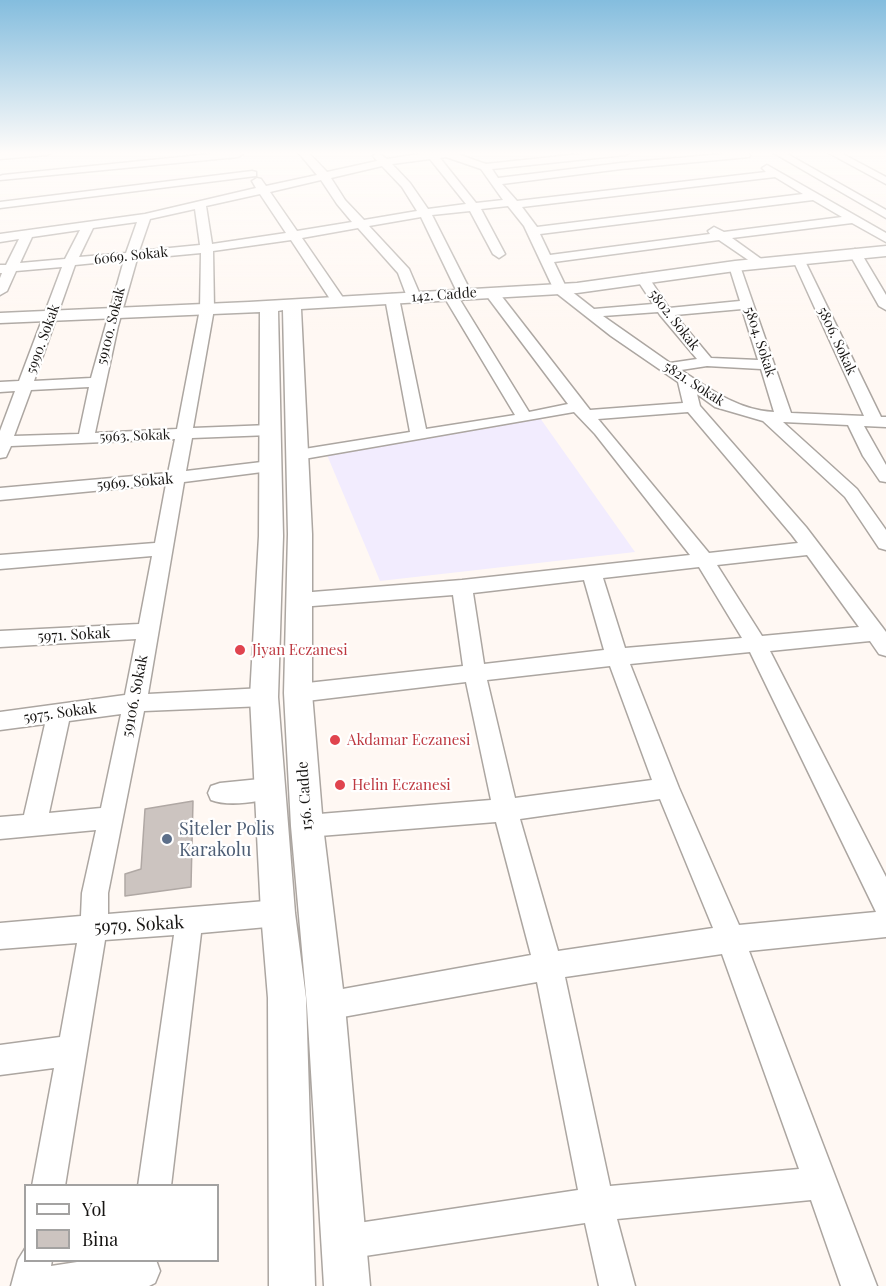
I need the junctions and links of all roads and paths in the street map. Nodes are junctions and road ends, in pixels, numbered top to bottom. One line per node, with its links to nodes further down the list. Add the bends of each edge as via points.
1 (168, 212): 12 (street)
2 (201, 212): 22 (street, 59106. Sokak)
3 (279, 212): 19 (street)
4 (351, 212): 14 (street)
5 (432, 212): 11 (street, 6069. Sokak)
6 (476, 212): 24 (street)
7 (519, 212): 16 (street)
8 (677, 212): 16 (street)
9 (686, 212): 18 (street)
10 (841, 212): 13 (street)
11 (424, 213): 14 (street, 6069. Sokak); 37 (street)
12 (145, 217): 15 (street); 26 (street, 59100. Sokak)
13 (853, 219): 18 (street); 21 (street)
14 (363, 225): 19 (street, 6069. Sokak); 38 (street, via 404,272)
15 (88, 226): 17 (street); 29 (street, 5990. Sokak)
16 (533, 231): 27 (street)
17 (27, 235): 20 (street); 32 (street)
18 (719, 235): 27 (street); 30 (street)
19 (296, 236): 22 (street, 6069. Sokak); 40 (street)
20 (0, 238)
21 (886, 238)
22 (207, 249): 26 (street, 6069. Sokak); 44 (street, 59106. Sokak)
23 (886, 251): 25 (street, 142. Cadde)
24 (500, 254)
25 (855, 254): 28 (street, 142. Cadde); 43 (street)
26 (130, 256): 29 (street, 6069. Sokak); 46 (street, 59100. Sokak)
27 (546, 259): 34 (street)
28 (799, 260): 30 (street, 142. Cadde); 62 (street, 5806. Sokak)
29 (70, 262): 32 (street, 6069. Sokak); 48 (street, 5990. Sokak)
30 (760, 264): 31 (street, 142. Cadde)
31 (735, 266): 33 (street, 142. Cadde); 41 (street, 5804. Sokak)
32 (6, 269): 35 (street)
33 (642, 278): 34 (street, 142. Cadde); 45 (street, 5802. Sokak)
34 (560, 289): 36 (street, 142. Cadde); 47 (street, 5821. Sokak)
35 (0, 291)
36 (491, 292): 37 (street, 142. Cadde); 58 (street)
37 (457, 294): 38 (street, 142. Cadde); 60 (street)
38 (414, 297): 39 (street, 142. Cadde)
39 (392, 298): 40 (street, 142. Cadde); 65 (street)
40 (339, 302): 42 (street, 142. Cadde)
41 (748, 304): 45 (street); 51 (street, 5804. Sokak)
42 (281, 305): 44 (street, 142. Cadde); 63 (street, 156. Cadde); 68 (street, 156. Cadde)
43 (886, 306)
44 (207, 309): 46 (street, 142. Cadde); 64 (street, 59106. Sokak)
45 (664, 309): 47 (street); 50 (street, 5802. Sokak)
46 (113, 313): 48 (street, 142. Cadde); 54 (street, 59100. Sokak)
47 (591, 313): 52 (street, 5821. Sokak)
48 (51, 316): 49 (street, 142. Cadde); 55 (street, 5990. Sokak)
49 (0, 318)
50 (707, 362): 51 (street, 5802. Sokak); 52 (street, 5802. Sokak)
51 (767, 365): 59 (street, 5804. Sokak)
52 (667, 368): 53 (street, 5821. Sokak)
53 (685, 380): 57 (street); 59 (street, 5821. Sokak, via 721,404)
54 (98, 382): 55 (street); 66 (street, 59100. Sokak)
55 (26, 386): 56 (street); 67 (street, 5990. Sokak)
56 (0, 387)
57 (692, 407): 58 (street, 5969. Sokak); 73 (street)
58 (582, 411): 60 (street, 5969. Sokak); 75 (street)
59 (776, 417): 61 (street, 5821. Sokak); 72 (street, via 851,493)
60 (525, 418): 65 (street, 5969. Sokak)
61 (854, 421): 62 (street, 5821. Sokak); 69 (street)
62 (880, 422)
63 (270, 430): 64 (street, 5963. Sokak); 68 (street, 156. Cadde)
64 (184, 434): 66 (street, 5963. Sokak); 70 (street, 59106. Sokak)
65 (419, 435): 68 (street, 5969. Sokak)
66 (86, 438): 67 (street, 5963. Sokak)
67 (2, 446)
68 (284, 461): 70 (street, 5969. Sokak); 79 (street, 156. Cadde, via 300,534); 87 (street, 156. Cadde, via 271,536)
69 (886, 477)
70 (176, 478): 71 (street, 5969. Sokak); 74 (street, 59106. Sokak)
71 (0, 494)
72 (886, 544)
73 (812, 548): 75 (street); 82 (street)
74 (163, 549): 76 (street); 80 (street, 59106. Sokak)
75 (704, 560): 77 (street); 83 (street)
76 (0, 562)
77 (591, 572): 78 (street); 84 (street)
78 (462, 586): 79 (street); 85 (street)
79 (300, 600): 86 (street, 156. Cadde)
80 (148, 631): 81 (street, 5971. Sokak); 88 (street, 59106. Sokak)
81 (0, 639)
82 (882, 641): 83 (street)
83 (756, 643): 84 (street); 99 (street)
84 (617, 657): 85 (street); 92 (street)
85 (475, 675): 86 (street); 94 (street)
86 (298, 693): 97 (street, 156. Cadde)
87 (264, 697): 88 (street, 5975. Sokak); 91 (street, 156. Cadde)
88 (135, 703): 89 (street, 5975. Sokak); 95 (street, 59106. Sokak)
89 (58, 713): 90 (street, 5975. Sokak); 96 (street)
90 (0, 722)
91 (270, 788): 93 (street); 100 (street, 156. Cadde)
92 (667, 788): 94 (street); 105 (street)
93 (220, 793)
94 (505, 810): 97 (street); 106 (street)
95 (111, 818): 96 (street); 103 (street, 59106. Sokak, via 95,893)
96 (34, 825): 98 (street)
97 (307, 826): 107 (street, 156. Cadde)
98 (0, 828)
99 (886, 905)
100 (278, 913): 101 (street, 5979. Sokak); 118 (street, 156. Cadde, via 287,998)
101 (189, 923): 103 (street, 5979. Sokak); 112 (street)
102 (886, 924): 105 (street)
103 (94, 927): 104 (street, 5979. Sokak); 108 (street, 59106. Sokak)
104 (0, 936)
105 (731, 939): 106 (street); 110 (street)
106 (548, 966): 107 (street); 113 (street)
107 (326, 1006): 114 (street, 156. Cadde)
108 (72, 1050): 109 (street); 111 (street, 59106. Sokak)
109 (0, 1060)
110 (821, 1183): 113 (street); 121 (street)
111 (48, 1184)
112 (154, 1184)
113 (597, 1204): 114 (street); 120 (street)
114 (345, 1242): 119 (street, 156. Cadde)
115 (35, 1262): 117 (street)
116 (142, 1273): 117 (street)
117 (30, 1286)
118 (292, 1286)
119 (347, 1286)
120 (617, 1286)
121 (859, 1286)

